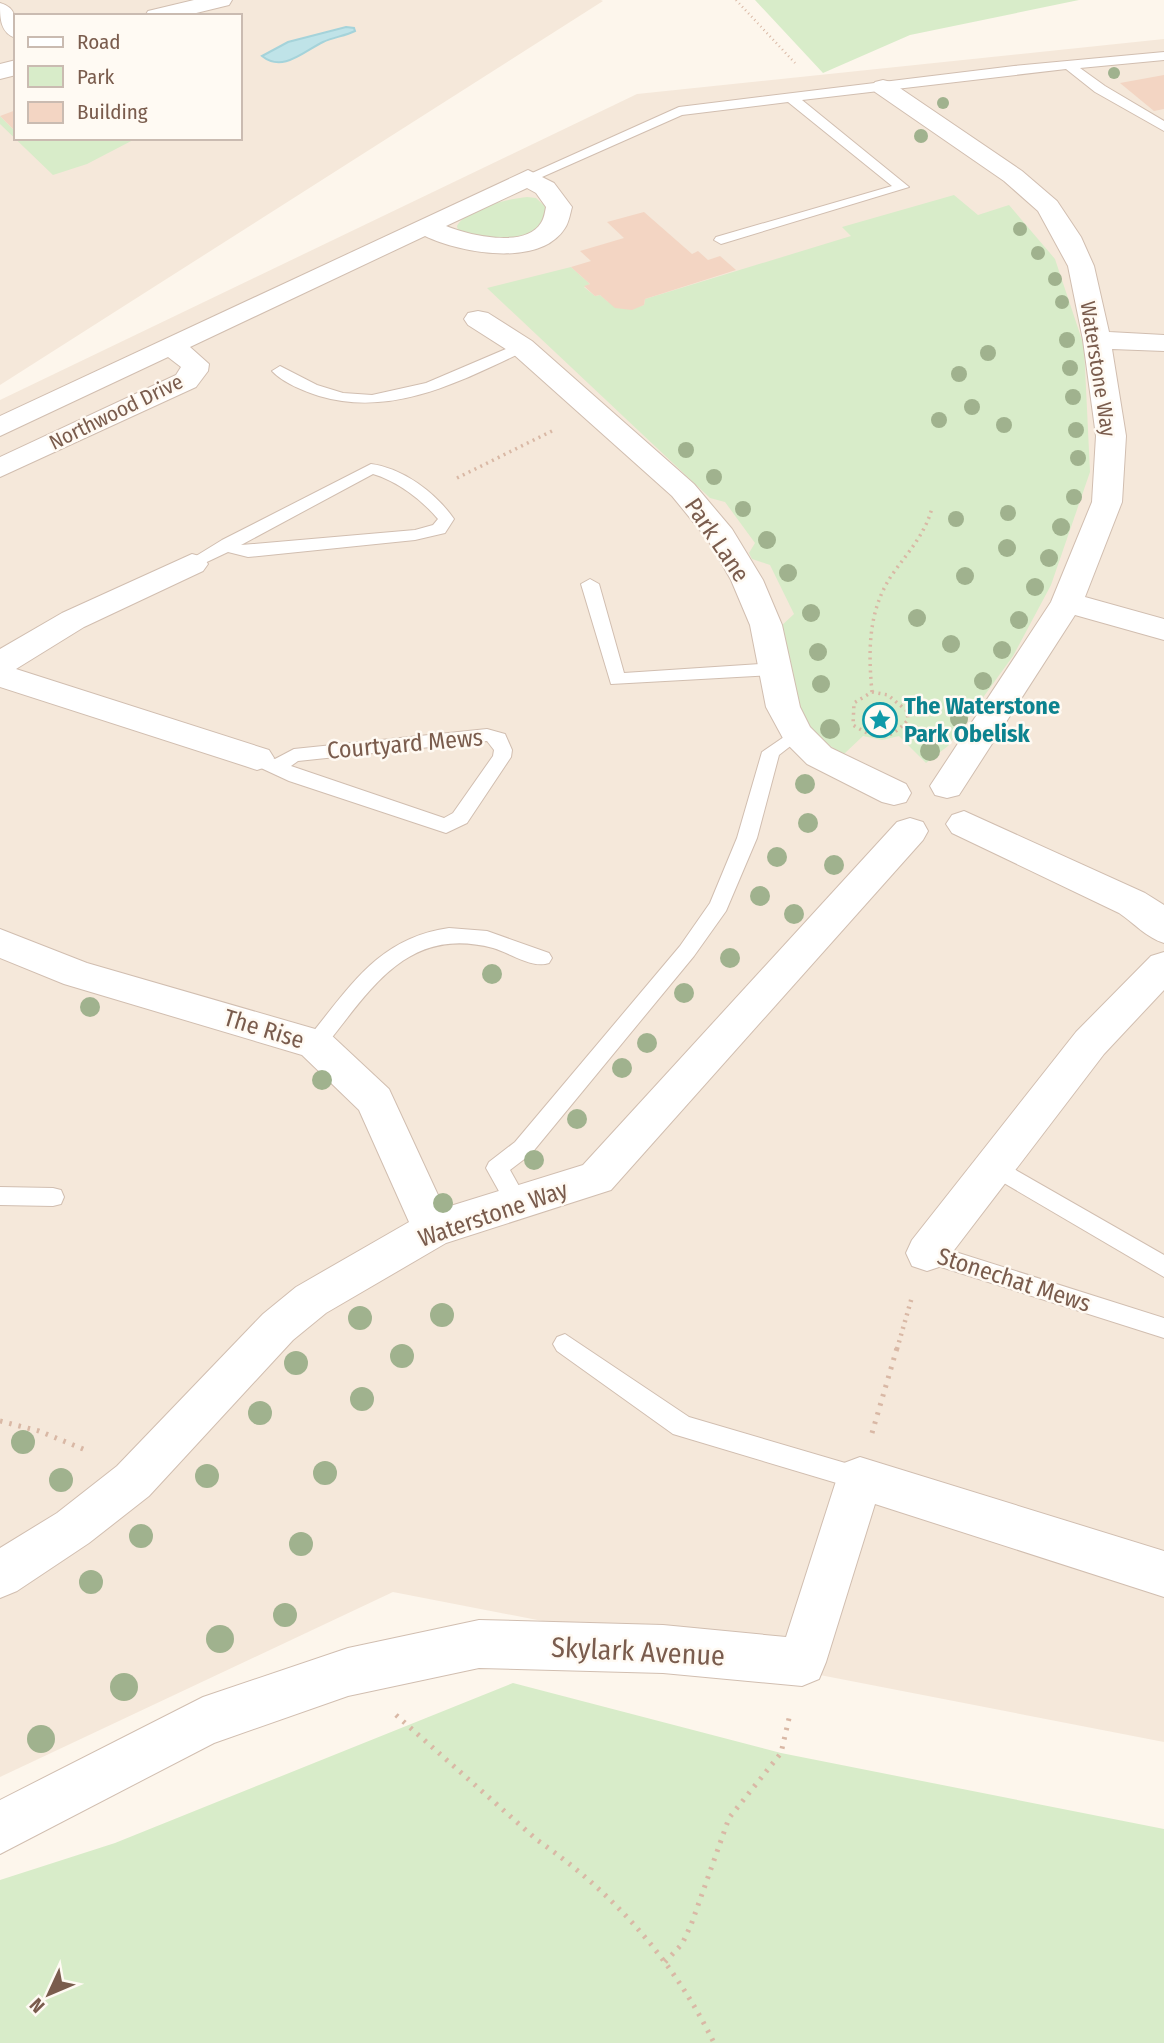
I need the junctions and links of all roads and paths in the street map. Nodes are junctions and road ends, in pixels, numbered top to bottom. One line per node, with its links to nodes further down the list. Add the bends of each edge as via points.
1 (221, 0): 4 (street)
2 (736, 0): 9 (path)
3 (0, 10): 5 (street)
4 (164, 14)
5 (14, 28)
6 (1164, 56): 7 (lane)
7 (1069, 65): 8 (lane); 11 (lane)
8 (883, 87): 9 (lane); 16 (street, Waterstone Way, via 1013,176 1048,206 1081,266)
9 (824, 94): 10 (lane)
10 (793, 99): 12 (lane, via 679,111); 14 (lane, via 902,187)
11 (1164, 127)
12 (528, 178): 13 (street); 13 (street, via 545,188 559,206 547,234 537,240 513,245 470,243)
13 (425, 226): 18 (street)
14 (721, 240)
15 (478, 319): 19 (street, Park Lane)
16 (1097, 340): 17 (street); 29 (street, Waterstone Way, via 1111,436 1107,502)
17 (1164, 343)
18 (170, 345): 22 (street); 23 (street, Northwood Drive, via 196,367 182,384)
19 (522, 347): 20 (lane, via 444,382 406,395 369,400 335,399 303,388); 21 (street, Park Lane)
20 (280, 371)
21 (596, 412): 24 (path); 32 (street, Park Lane, via 683,490 721,536 766,625)
22 (0, 427)
23 (0, 468)
24 (422, 496): 26 (lane, via 383,470 371,469); 26 (lane, via 446,519 435,531 248,552)
25 (932, 508): 34 (path, via 918,547 880,593 868,660)
26 (228, 544): 27 (lane)
27 (192, 564): 31 (street, via 73,620)
28 (590, 584): 32 (lane, via 617,680)
29 (1067, 602): 30 (street); 37 (street, Waterstone Way)
30 (1164, 630)
31 (0, 664)
32 (775, 669): 35 (street, Park Lane, via 783,707)
33 (0, 675): 36 (street, Courtyard Mews)
34 (872, 692): 34 (path, via 854,702 850,713 853,725 873,737 895,734 908,720 907,711 888,695)
35 (797, 734): 38 (street, Park Lane, via 819,756); 49 (lane, via 771,752 747,838 719,906 540,1128 497,1168)
36 (267, 762): 36 (lane, Courtyard Mews, via 293,755 487,735 498,738 503,750 460,818 446,826)
37 (947, 786): 38 (street, via 923,781); 39 (street, via 968,808)
38 (894, 793): 40 (street, via 890,801 893,818)
39 (964, 824): 40 (street, via 957,831 934,836); 41 (street, via 1132,903)
40 (910, 831): 49 (street, Waterstone Way, via 597,1178)
41 (1164, 929)
42 (0, 943): 45 (street, The Rise, via 77,974)
43 (542, 958): 45 (lane, via 479,935 417,943 390,958)
44 (1164, 966): 46 (street, Stonechat Mews, via 1090,1043)
45 (315, 1044): 50 (street, The Rise, via 375,1100)
46 (993, 1166): 51 (street, Stonechat Mews); 52 (lane)
47 (0, 1196): 48 (lane)
48 (53, 1198)
49 (518, 1203): 50 (street, Waterstone Way)
50 (433, 1229): 57 (street, Waterstone Way, via 293,1313)
51 (927, 1253): 53 (lane, Stonechat Mews); 56 (path)
52 (1164, 1267)
53 (1164, 1328)
54 (565, 1344): 56 (lane, via 682,1426)
55 (0, 1421): 57 (path, via 86,1449 113,1472)
56 (860, 1478): 58 (street); 60 (street)
57 (133, 1481): 59 (street, Waterstone Way, via 74,1528)
58 (1164, 1574)
59 (0, 1575)
60 (802, 1662): 61 (street, Skylark Avenue, via 663,1649 479,1644); 63 (path, via 781,1753 729,1818 691,1925)
61 (348, 1672): 62 (street, Skylark Avenue, via 203,1722); 63 (path, via 537,1839 573,1864)
62 (0, 1828)
63 (665, 1962): 64 (path)
64 (714, 2043)

